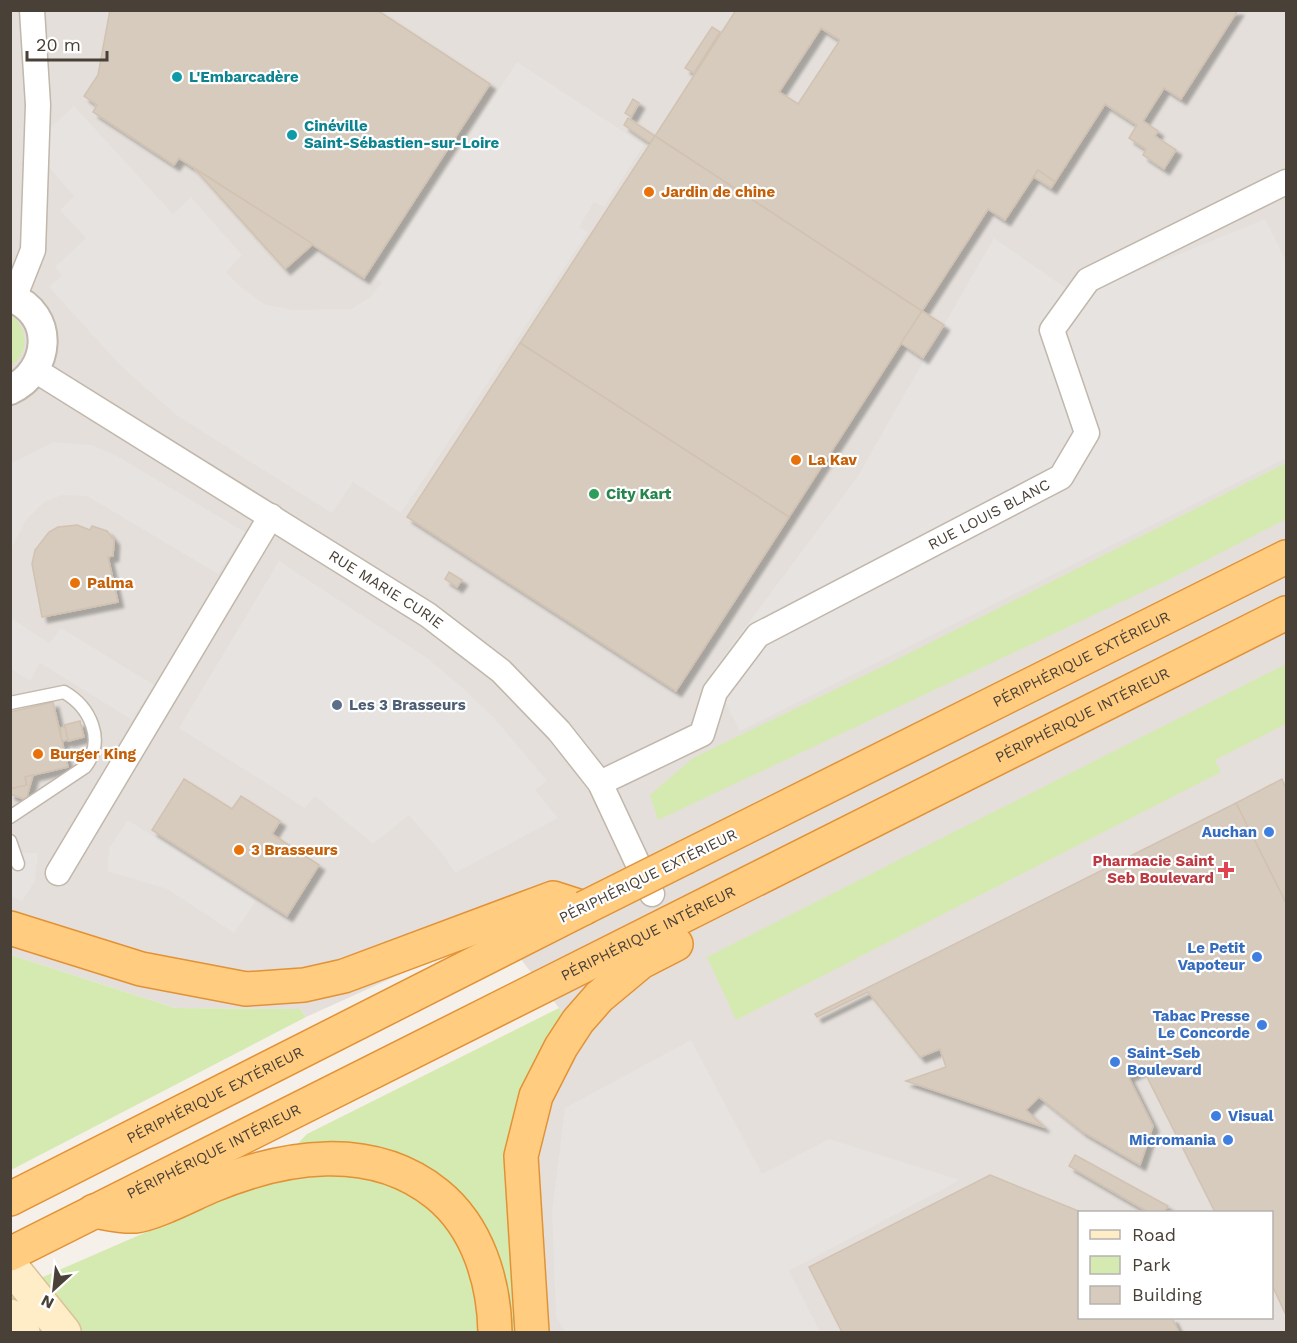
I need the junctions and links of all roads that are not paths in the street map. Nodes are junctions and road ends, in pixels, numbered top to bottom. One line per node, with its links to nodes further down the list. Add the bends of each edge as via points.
1 (32, 10): 3 (street, via 38,105 33,250)
2 (1287, 182): 10 (street, RUE LOUIS BLANC, via 1088,280 1052,330 1087,434 1061,477 758,635 716,692 702,734)
3 (12, 298): 4 (street, via 32,312 40,327 43,351)
4 (35, 370): 5 (street); 6 (street, RUE MARIE CURIE)
5 (10, 390)
6 (271, 516): 10 (street, RUE MARIE CURIE, via 428,615 501,670 559,731); 14 (street)
7 (1287, 557): 16 (highway, PÉRIPHÉRIQUE EXTÉRIEUR, bridge)
8 (1287, 613): 18 (highway, PÉRIPHÉRIQUE INTÉRIEUR, via 822,846 715,913)
9 (10, 703): 11 (lane, via 64,692 87,711 95,746 85,767)
10 (600, 783): 15 (street, RUE MARIE CURIE)
11 (10, 817)
12 (10, 841): 13 (lane)
13 (18, 864)
14 (58, 873)
15 (652, 894)
16 (584, 908): 17 (highway, via 553,898 344,976 304,985 246,989 141,969); 19 (highway, PÉRIPHÉRIQUE EXTÉRIEUR)
17 (10, 928)
18 (634, 953): 20 (highway, PÉRIPHÉRIQUE INTÉRIEUR); 27 (highway, via 578,1021 536,1095 521,1156)
19 (10, 1199)
20 (94, 1211): 21 (highway, PÉRIPHÉRIQUE INTÉRIEUR); 26 (highway, via 135,1216 214,1184 309,1158 366,1162 397,1170 443,1199 473,1238 493,1299)
21 (10, 1254)
22 (10, 1265): 24 (main road)
23 (10, 1316): 25 (main road)
24 (62, 1330)
25 (23, 1332)
26 (495, 1332)
27 (532, 1332)

